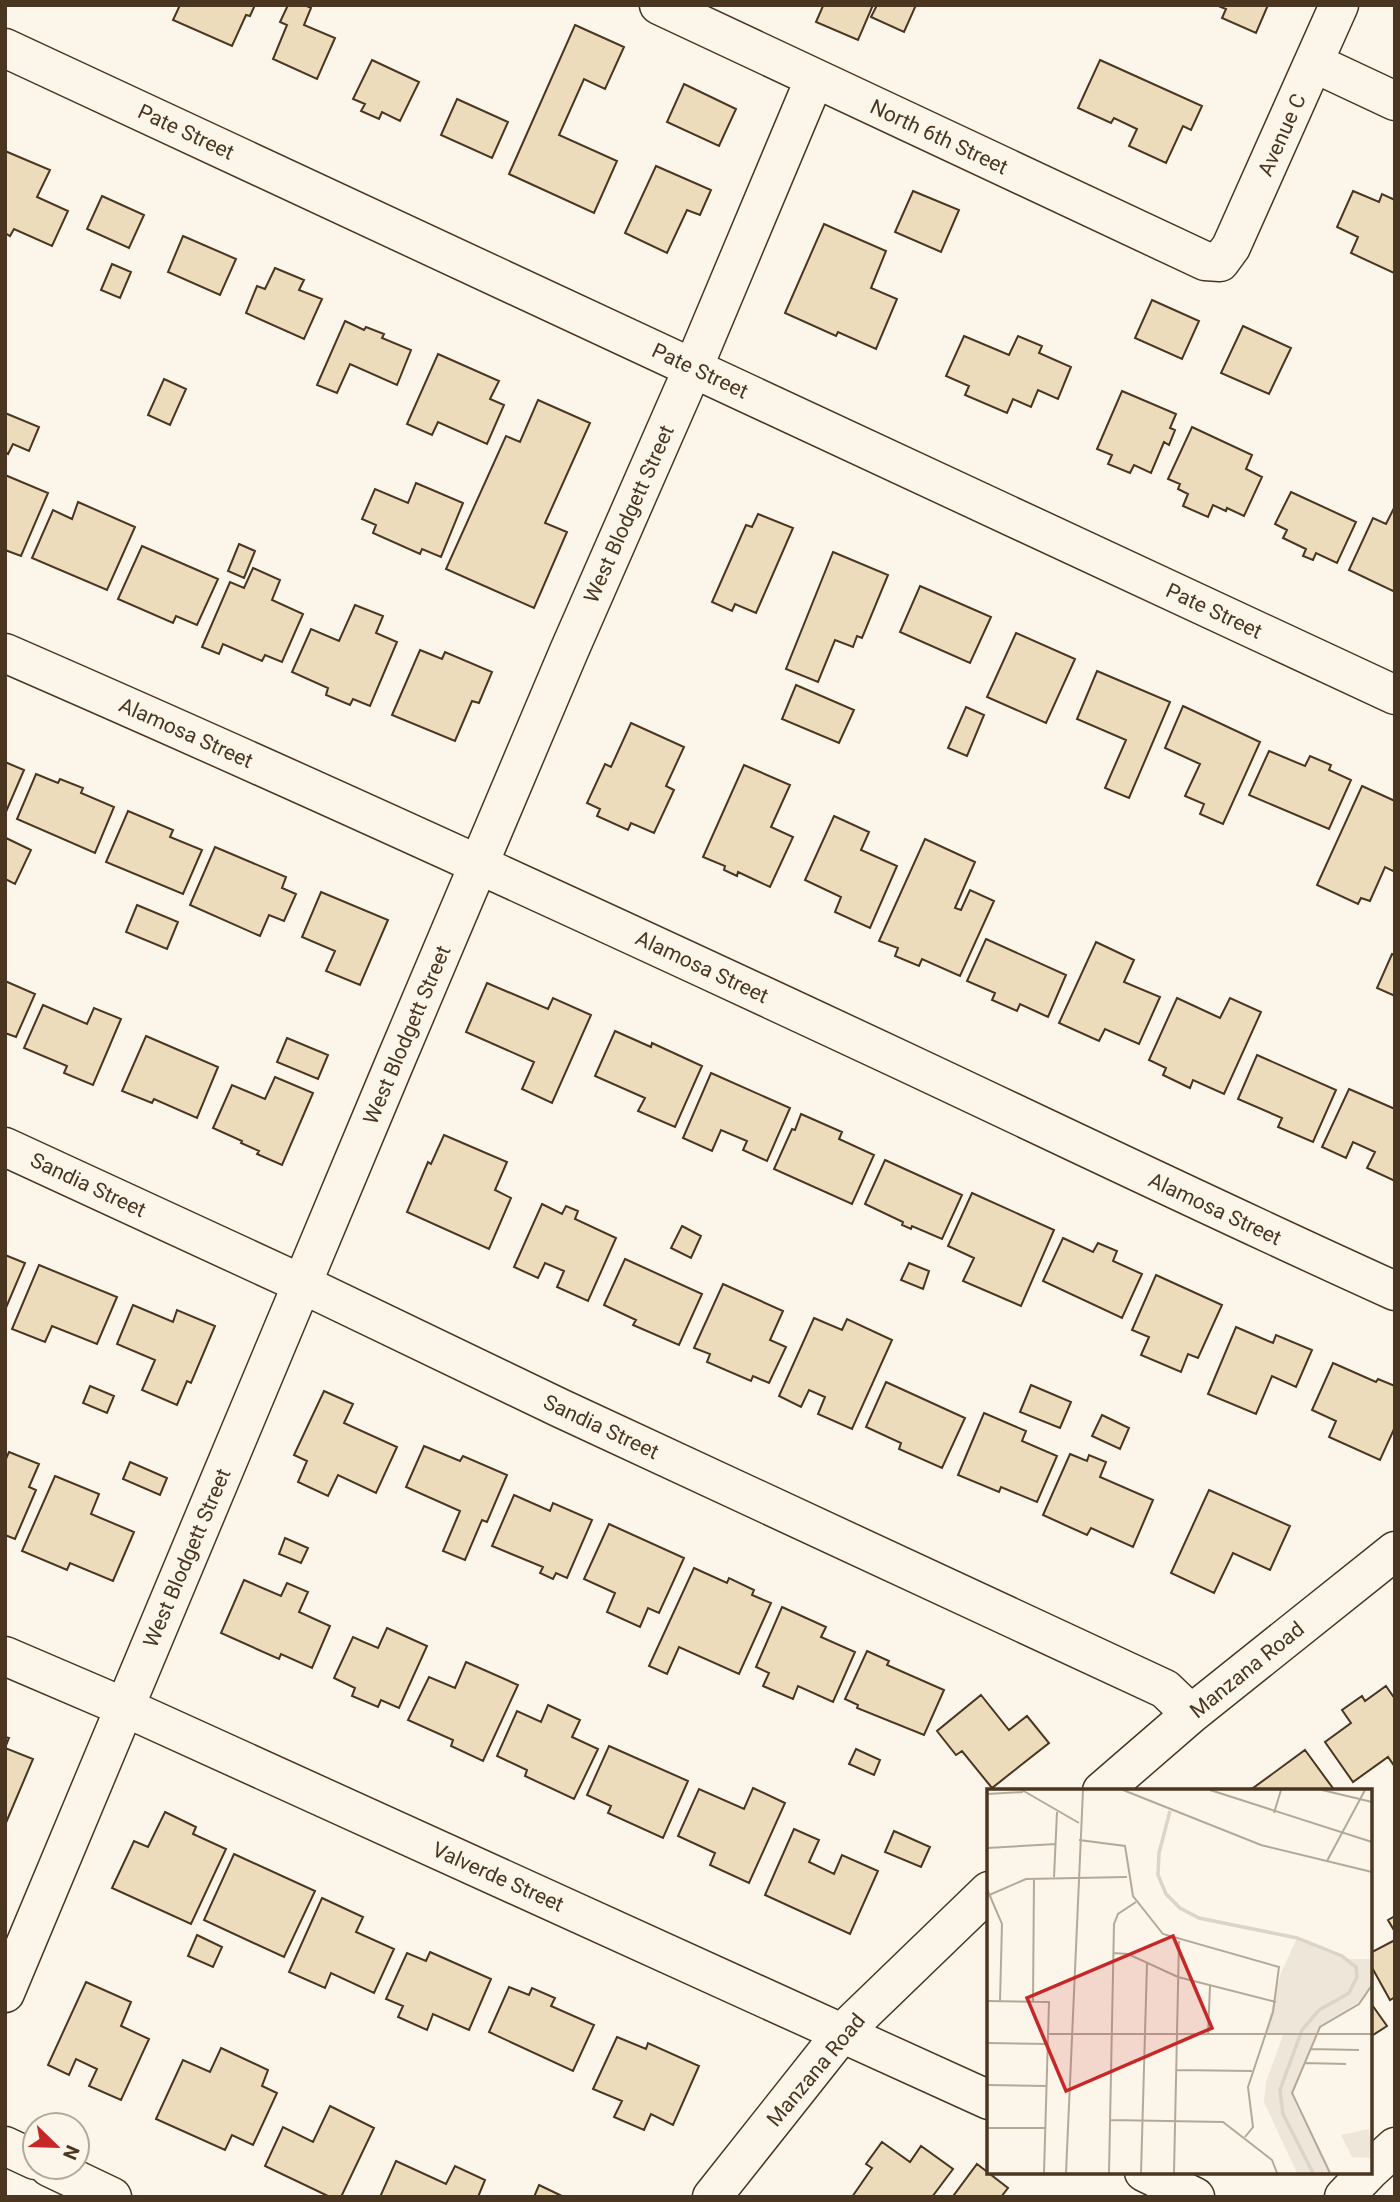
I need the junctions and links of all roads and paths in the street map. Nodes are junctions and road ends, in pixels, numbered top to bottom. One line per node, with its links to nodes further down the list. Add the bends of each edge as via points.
1 (1339, 5): 4 (street, Avenue C)
2 (681, 10): 5 (street, North 6th Street)
3 (5, 47): 8 (street, Pate Street)
4 (1314, 63): 6 (street); 7 (street, Avenue C, via 1231,247)
5 (814, 80): 7 (street, North 6th Street, via 1205,261); 8 (street, West Blodgett Street)
6 (1395, 102)
7 (1220, 262)
8 (693, 368): 10 (street, Pate Street); 11 (street, West Blodgett Street)
9 (5, 653): 11 (street, Alamosa Street)
10 (1395, 695)
11 (480, 864): 13 (street, West Blodgett Street); 14 (street, Alamosa Street)
12 (5, 1147): 13 (street, Sandia Street)
13 (302, 1284): 17 (street, West Blodgett Street); 18 (street, Sandia Street, via 1164,1689)
14 (1395, 1291)
15 (1395, 1551): 18 (street, Manzana Road)
16 (5, 1656): 17 (street, Valverde Street)
17 (124, 1707): 21 (street, West Blodgett Street); 22 (street, Valverde Street)
18 (1191, 1714): 19 (street, Manzana Road)
19 (1104, 1789)
20 (987, 1893): 22 (street, Manzana Road)
21 (5, 1993)
22 (842, 2034): 23 (street, Valverde Street); 32 (street, Manzana Road)
23 (987, 2100)
24 (5, 2146): 26 (street)
25 (1395, 2147): 27 (street)
26 (21, 2153)
27 (1372, 2168)
28 (1147, 2174): 33 (street)
29 (1366, 2174): 34 (street)
30 (78, 2181): 31 (street)
31 (112, 2197)
32 (712, 2197)
33 (1195, 2197)
34 (1344, 2197)

